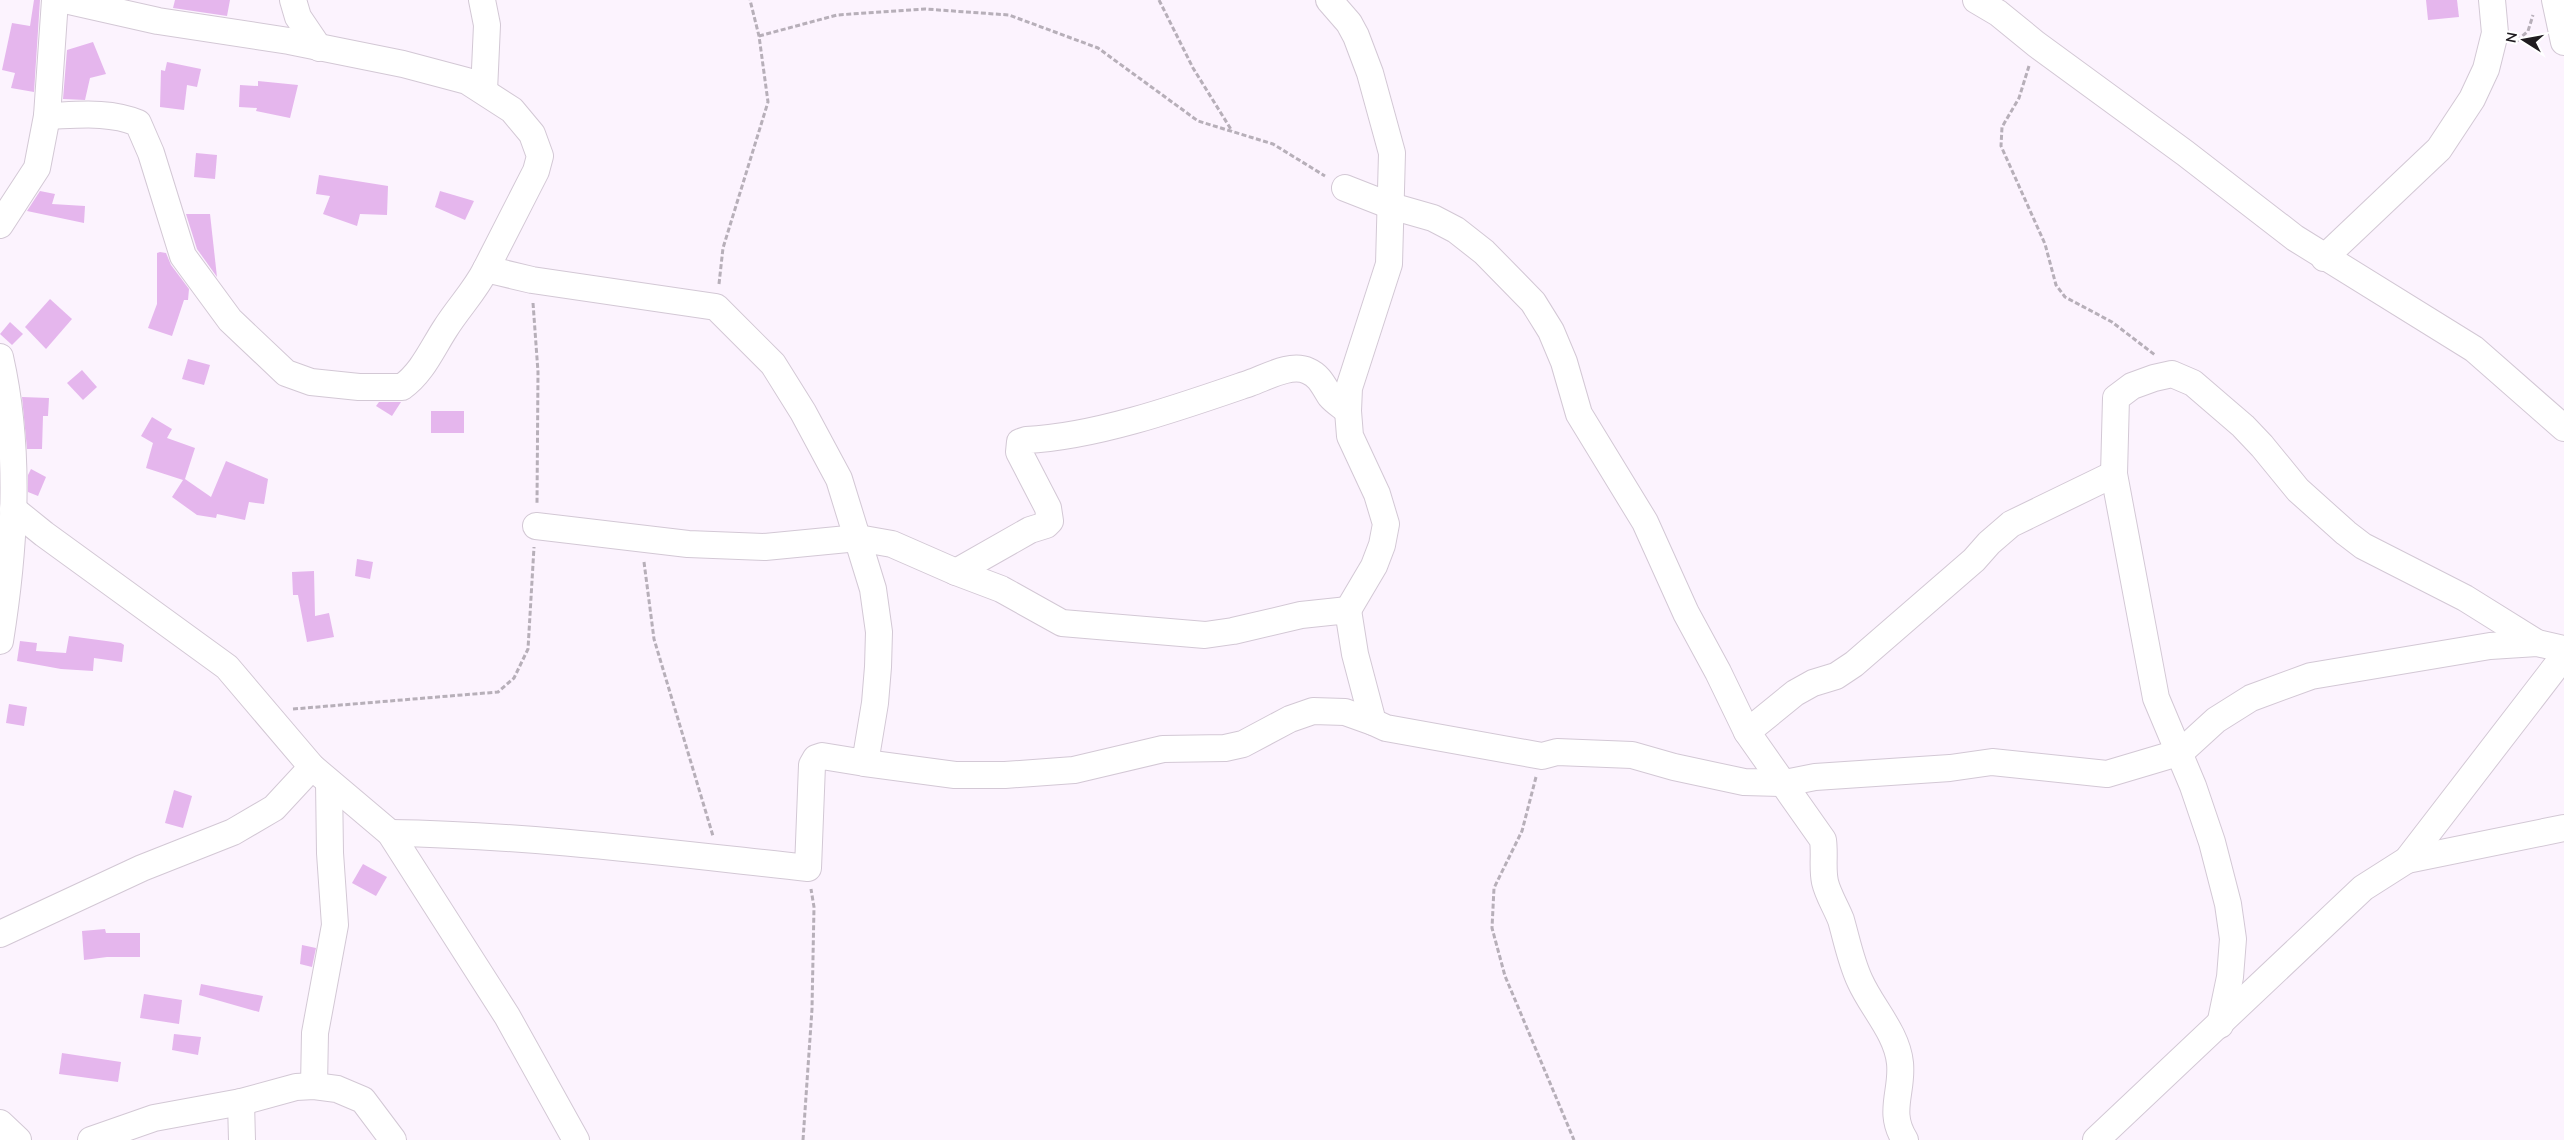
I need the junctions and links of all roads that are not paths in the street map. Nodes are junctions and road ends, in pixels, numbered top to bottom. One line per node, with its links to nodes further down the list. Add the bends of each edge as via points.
1 (56, 0): 12 (street)
2 (65, 0): 10 (street, via 158,21)
3 (293, 0): 10 (street, via 298,17)
4 (482, 0): 11 (street, via 487,25)
5 (1329, 0): 14 (street, via 1348,23 1370,73 1392,153)
6 (1976, 0): 16 (street, via 1998,13)
7 (2492, 0): 16 (street, via 2495,33 2486,69 2472,99 2438,149)
8 (2555, 0): 9 (street)
9 (2564, 42)
10 (319, 48): 11 (street, via 403,64 467,81)
11 (484, 91): 17 (street, via 512,110 532,134 540,156 536,171)
12 (47, 116): 15 (street, via 37,168); 17 (street, via 108,114 138,122 183,256 230,320 286,372 311,382 402,387 425,363 445,328 478,287)
13 (1344, 188): 14 (street)
14 (1391, 206): 19 (street, via 1389,264 1349,388); 32 (street, via 1433,218 1456,230 1484,252 1533,302 1551,331 1564,362 1579,414 1645,522 1686,613)
15 (0, 225)
16 (2324, 258): 20 (street, via 2474,349)
17 (486, 269): 24 (street, via 532,280 716,307 773,364 803,412 839,479)
18 (0, 357): 22 (street, via 9,396 12,430)
19 (1348, 411): 25 (street, via 1332,398 1321,380 1308,371 1289,369 1108,427 1020,442 1020,452 1048,508 1050,521); 26 (street, via 1350,436 1377,494 1386,524 1374,566)
20 (2564, 428)
21 (2114, 474): 28 (street, via 2116,398 2132,386 2172,374 2193,383 2243,426 2298,490 2363,546 2465,598); 32 (street, via 2010,524 1974,560 1854,664 1836,676 1813,682); 33 (street, via 2156,698)
22 (13, 509): 27 (street); 35 (street, via 227,667)
23 (536, 526): 24 (street, via 641,540 765,547)
24 (858, 538): 25 (street, via 892,544); 34 (street, via 873,589 879,632 875,703)
25 (956, 572): 26 (street, via 1001,589 1062,623 1205,635 1301,615)
26 (1348, 610): 31 (street)
27 (0, 641)
28 (2537, 643): 29 (street); 33 (street, via 2490,646 2311,676 2251,698 2216,720)
29 (2564, 649)
30 (2564, 656): 39 (street)
31 (1373, 722): 34 (street, via 1345,712 1313,711 1290,719 1243,744 1225,748 1163,750 1074,770 955,775); 36 (street, via 1399,731 1542,756 1557,752 1632,754 1744,782)
32 (1747, 732): 36 (street)
33 (2181, 752): 36 (street, via 2107,774 1992,762 1815,777); 41 (street, via 2212,842 2228,904 2233,939 2230,977)
34 (865, 763): 38 (street, via 822,756 813,761 808,868 449,834)
35 (321, 774): 38 (street); 40 (street, via 274,808 233,832 142,868); 42 (street, via 335,925 315,1033)
36 (1785, 783): 50 (street, via 1823,840 1825,884 1861,983 1896,1049 1900,1064 1896,1120)
37 (2564, 828): 39 (street)
38 (390, 833): 49 (street, via 507,1016)
39 (2407, 860): 41 (street, via 2363,888)
40 (0, 934)
41 (2220, 1025): 51 (street)
42 (314, 1086): 43 (street, via 296,1087); 48 (street, via 337,1089 363,1100)
43 (241, 1102): 46 (street, via 154,1118); 47 (street)
44 (0, 1122): 45 (street)
45 (18, 1140)
46 (91, 1140)
47 (242, 1140)
48 (393, 1140)
49 (576, 1140)
50 (1905, 1140)
51 (2096, 1140)

